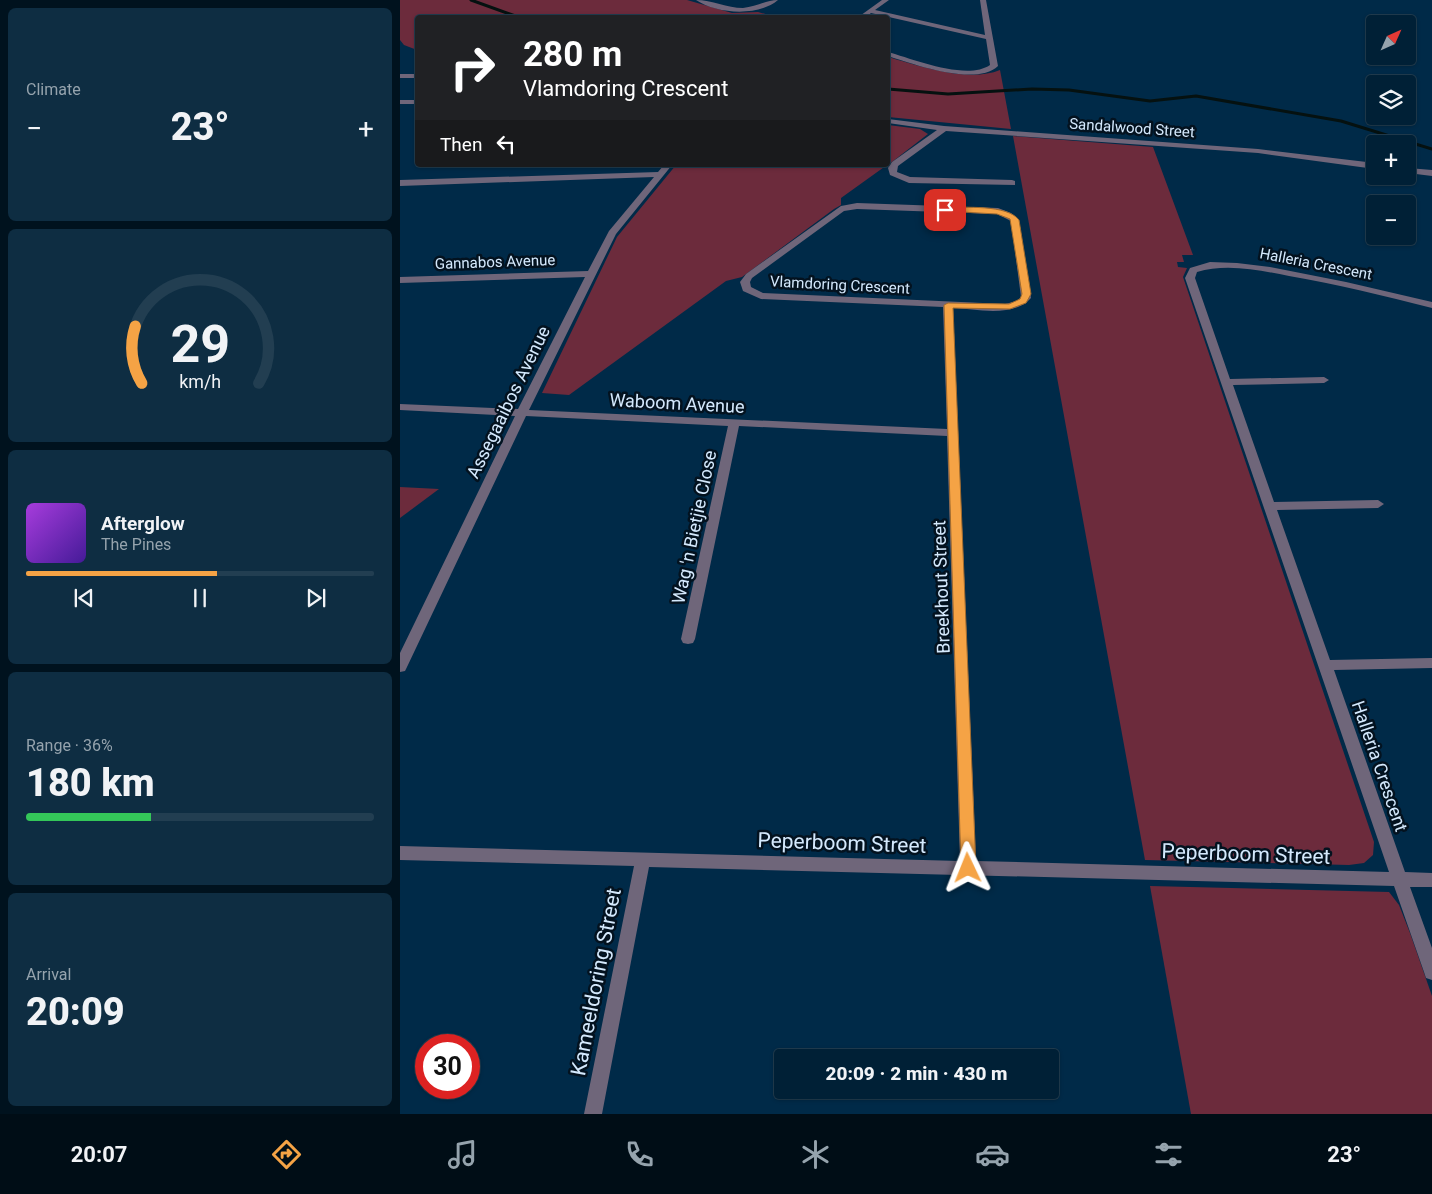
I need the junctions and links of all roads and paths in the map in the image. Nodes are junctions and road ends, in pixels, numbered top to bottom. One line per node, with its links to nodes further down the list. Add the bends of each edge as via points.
1 (699, 0): 2 (street, via 740,11 760,8)
2 (775, 0)
3 (886, 0): 5 (street)
4 (983, 0): 9 (street)
5 (869, 11): 6 (street); 7 (street)
6 (864, 15)
7 (887, 15)
8 (890, 16): 9 (street)
9 (989, 38): 10 (street, via 994,66 982,72 930,67)
10 (890, 55)
11 (400, 76): 12 (street)
12 (415, 76)
13 (400, 102): 14 (street)
14 (415, 102)
15 (890, 121): 16 (street, Sandalwood Street)
16 (944, 128): 17 (street, Sandalwood Street, via 1258,150); 22 (street, via 895,164 892,168 894,173 909,180)
17 (1366, 165)
18 (666, 167): 20 (street, Assegaaibos Avenue)
19 (1416, 172): 21 (street)
20 (660, 174): 23 (street); 24 (street, Assegaaibos Avenue, via 612,233)
21 (1432, 174)
22 (1012, 183)
23 (400, 184)
24 (591, 274): 25 (street, Gannabos Avenue); 31 (street, Assegaaibos Avenue)
25 (400, 280)
26 (948, 305): 26 (street, Vlamdoring Crescent, via 761,296 750,292 745,282 748,276 845,208 998,212 1012,217 1026,294 1023,301 1005,307); 33 (street, Breekhout Street)
27 (1432, 305): 29 (street, Halleria Crescent, via 1280,270 1215,264 1197,268 1190,278)
28 (1324, 380): 29 (street)
29 (1226, 382): 35 (street, Halleria Crescent)
30 (400, 407): 31 (street, Waboom Avenue)
31 (522, 413): 32 (street, Waboom Avenue); 39 (street, Assegaaibos Avenue)
32 (734, 423): 33 (street, Waboom Avenue); 36 (street, Wag 'n Bietjie Close)
33 (953, 433): 42 (street, Breekhout Street)
34 (1378, 504): 35 (street)
35 (1269, 506): 38 (street, Halleria Crescent)
36 (688, 639)
37 (1432, 663): 38 (street)
38 (1325, 665): 43 (street, Halleria Crescent)
39 (400, 667)
40 (400, 853): 41 (street, Peperboom Street)
41 (643, 859): 42 (street, Peperboom Street); 46 (street, Kameeldoring Street)
42 (968, 868): 43 (street, Peperboom Street)
43 (1400, 880): 44 (street, Peperboom Street); 45 (street, Halleria Crescent)
44 (1432, 880)
45 (1432, 972)
46 (593, 1114)

